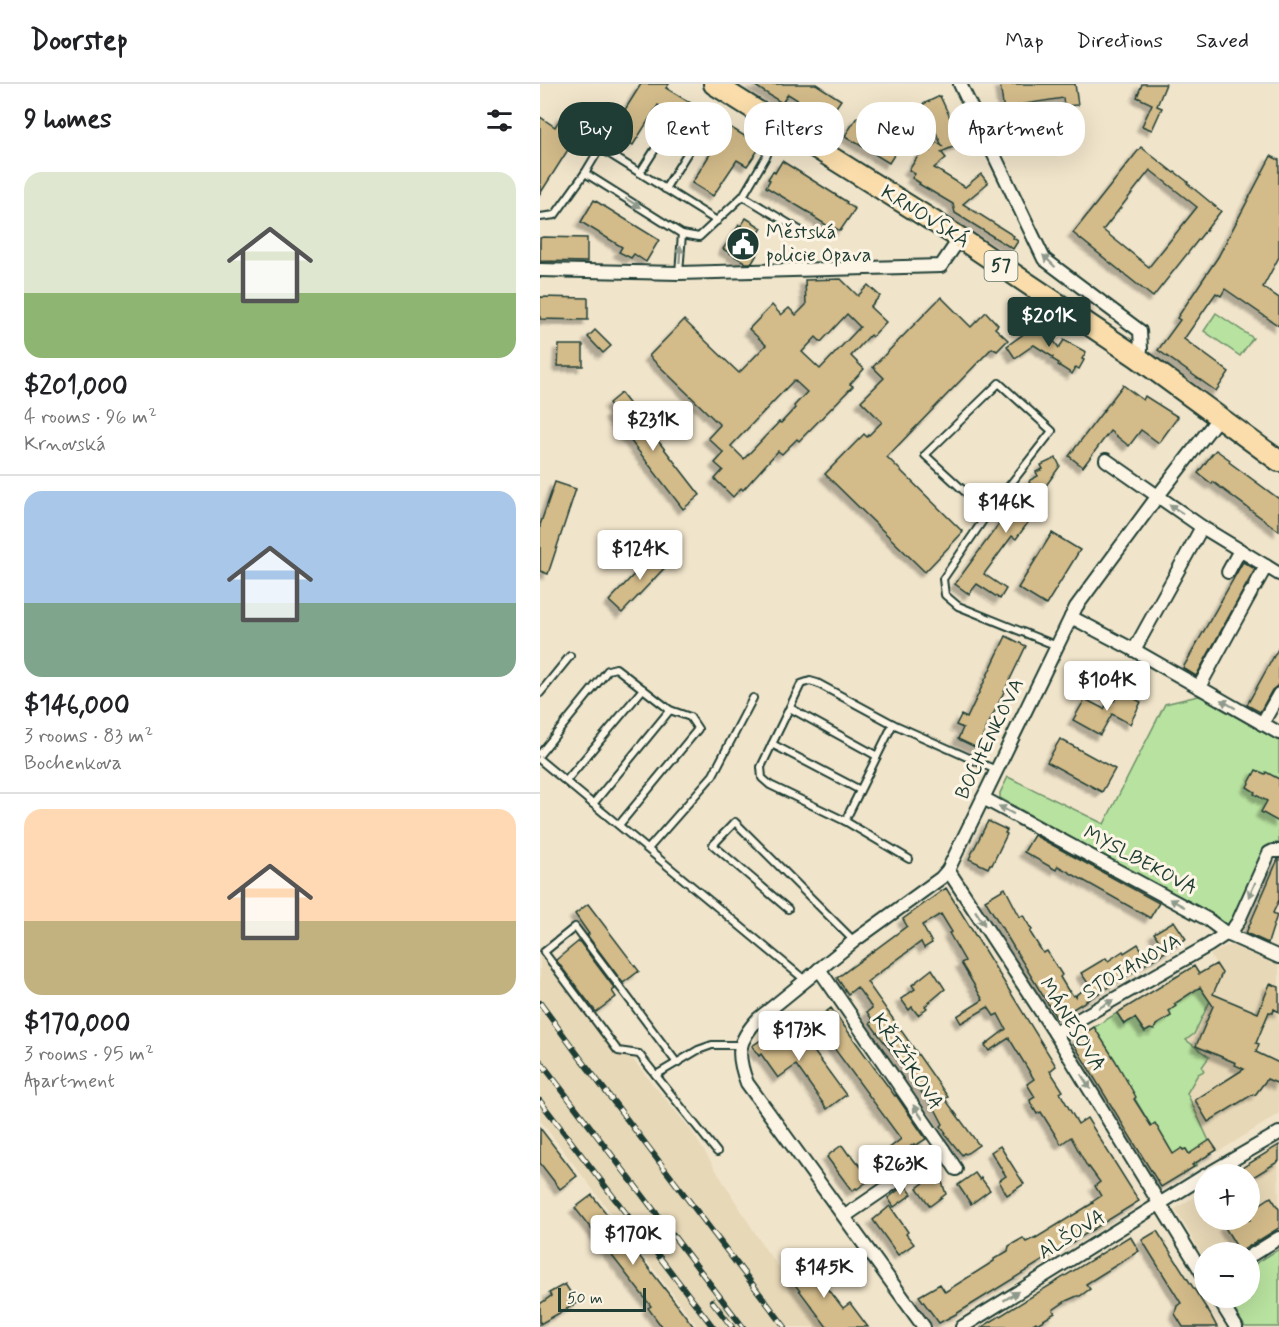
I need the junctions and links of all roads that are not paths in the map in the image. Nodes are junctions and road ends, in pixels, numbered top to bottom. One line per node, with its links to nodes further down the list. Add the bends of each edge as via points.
1 (714, 84): 14 (main road, KRNOVSKÁ / 57)
2 (960, 84): 17 (street, one-way to 2, via 1141,350 1140,331 1044,260)
3 (650, 156): 7 (lane)
4 (686, 156): 8 (lane)
5 (766, 156): 9 (lane)
6 (585, 173): 7 (lane, via 600,148); 10 (lane, via 555,215); 12 (lane, one-way to 12)
7 (639, 173): 8 (lane)
8 (665, 189): 11 (lane)
9 (742, 196): 11 (lane); 13 (lane)
10 (540, 217)
11 (717, 221): 12 (lane, via 699,237)
12 (682, 234): 16 (lane, one-way to 12)
13 (806, 234)
14 (960, 238): 16 (street, via 941,266); 17 (main road, KRNOVSKÁ / 57)
15 (540, 270): 16 (street)
16 (679, 273)
17 (1137, 357): 18 (main road, KRNOVSKÁ / 57)
18 (1219, 417): 20 (main road, KRNOVSKÁ / 57); 21 (street, BOCHENKOVA)
19 (1106, 460): 21 (street)
20 (1279, 461)
21 (1157, 496): 23 (street, one-way to 21); 28 (street, BOCHENKOVA)
22 (988, 513): 22 (lane, via 1052,431 999,383 925,455); 29 (lane, via 943,579 945,595 958,606)
23 (1202, 527): 24 (street); 30 (street)
24 (1240, 550): 25 (street); 26 (street)
25 (1266, 566): 27 (street); 32 (street)
26 (1228, 572)
27 (1279, 574)
28 (1071, 617): 29 (street, BOCHENKOVA); 30 (street)
29 (1057, 646): 46 (street, BOCHENKOVA)
30 (1134, 650): 32 (street)
31 (570, 656): 34 (lane)
32 (1199, 687): 40 (street, one-way to 32)
33 (643, 689): 38 (lane); 43 (lane, via 616,668 608,670); 47 (lane)
34 (540, 693)
35 (1279, 694): 40 (street)
36 (753, 698): 53 (lane, via 713,776)
37 (790, 708): 39 (lane, via 801,684 810,681); 42 (lane); 44 (lane)
38 (670, 710): 50 (lane); 52 (lane, via 690,717 698,729)
39 (893, 724): 44 (lane); 46 (lane)
40 (1262, 724): 41 (street)
41 (1279, 733)
42 (772, 744): 48 (lane); 51 (lane, via 761,767 762,778)
43 (540, 754)
44 (877, 756): 48 (lane)
45 (540, 759): 47 (lane)
46 (997, 770): 49 (street, BOCHENKOVA)
47 (566, 781): 50 (lane)
48 (860, 790): 51 (lane)
49 (983, 798): 56 (street, BOCHENKOVA); 58 (street, MYSLBEKOVA, one-way to 49, via 1207,919)
50 (593, 804): 52 (lane)
51 (845, 821): 55 (lane)
52 (619, 825): 53 (lane)
53 (648, 849): 62 (lane)
54 (1279, 851): 58 (street, one-way to 58, via 1269,853 1236,926)
55 (909, 859)
56 (948, 870): 59 (street, BOCHENKOVA); 63 (street, MÁNESOVA, one-way to 63)
57 (788, 909): 59 (lane, via 713,845 735,822)
58 (1227, 934): 60 (street, MYSLBEKOVA); 63 (street, STOJANOVA, one-way to 58)
59 (854, 941): 61 (street, BOCHENKOVA)
60 (1279, 957)
61 (819, 969): 62 (street, BOCHENKOVA); 68 (street, KŘIŽÍKOVA, one-way to 61)
62 (805, 980): 64 (street, BOCHENKOVA, via 758,1019)
63 (1055, 1033): 73 (street, MÁNESOVA, one-way to 73)
64 (741, 1044): 65 (lane, via 712,1045); 74 (street, via 747,1083)
65 (677, 1063): 66 (lane); 66 (lane, via 574,927 544,952 618,1051 639,1054)
66 (656, 1075): 69 (lane)
67 (1279, 1133): 70 (street, ALŠOVA)
68 (943, 1149): 71 (street, KŘIŽÍKOVA); 74 (street)
69 (717, 1152)
70 (1225, 1164)
71 (956, 1169)
72 (1194, 1182): 73 (street, ALŠOVA)
73 (1160, 1203): 77 (street, MÁNESOVA); 80 (street, ALŠOVA, one-way to 73)
74 (845, 1216): 79 (street)
75 (1279, 1238): 76 (street)
76 (1260, 1250)
77 (1194, 1259)
78 (1224, 1308): 81 (street)
79 (924, 1327)
80 (962, 1327)
81 (1236, 1327)

